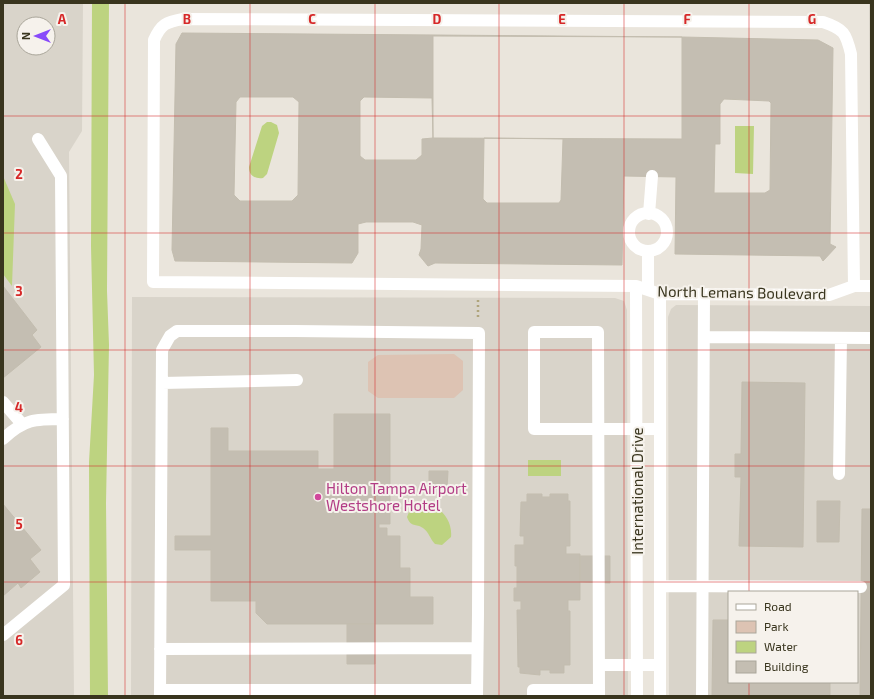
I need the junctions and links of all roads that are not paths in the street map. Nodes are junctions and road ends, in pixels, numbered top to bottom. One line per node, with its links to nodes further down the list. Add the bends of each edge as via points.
1 (38, 139): 16 (street, via 61,176)
2 (652, 176): 3 (street)
3 (649, 214): 4 (street, via 660,218 666,229 666,236 660,247); 4 (street, via 643,214 633,221 629,232 632,244)
4 (648, 251): 7 (street, International Drive)
5 (854, 286): 6 (street, North Lemans Boulevard); 7 (street, North Lemans Boulevard, via 851,54 847,37 835,26 823,22 183,19 170,21 159,29 154,40 153,282); 9 (street, North Lemans Boulevard, via 829,295)
6 (871, 286)
7 (642, 288): 8 (street, North Lemans Boulevard); 19 (street, International Drive)
8 (660, 294): 9 (street, North Lemans Boulevard); 20 (street, International Drive)
9 (704, 294): 10 (street)
10 (704, 338): 11 (street); 24 (street)
11 (841, 338): 12 (street); 22 (street)
12 (871, 338)
13 (297, 380): 14 (street)
14 (162, 382): 27 (street, via 162,350 170,336 177,332 479,333); 28 (street)
15 (3, 402): 17 (street)
16 (63, 419): 17 (street, via 36,419); 26 (street, via 64,584)
17 (22, 424): 21 (street)
18 (599, 429): 18 (street, via 598,332 534,332 534,429); 19 (street); 29 (street)
19 (637, 429): 20 (street); 30 (street, International Drive)
20 (660, 429): 23 (street, International Drive)
21 (3, 439)
22 (839, 474)
23 (660, 586): 24 (street); 31 (street, International Drive)
24 (703, 586): 25 (street); 38 (street)
25 (861, 587)
26 (3, 635)
27 (477, 648): 28 (street); 33 (street)
28 (160, 649): 32 (street)
29 (599, 665): 30 (street); 34 (street)
30 (637, 665): 31 (street); 36 (street, International Drive)
31 (660, 665): 37 (street, International Drive)
32 (160, 693): 33 (street)
33 (477, 693)
34 (599, 693): 35 (street, via 533,690)
35 (533, 696)
36 (637, 696)
37 (660, 696)
38 (702, 696)

